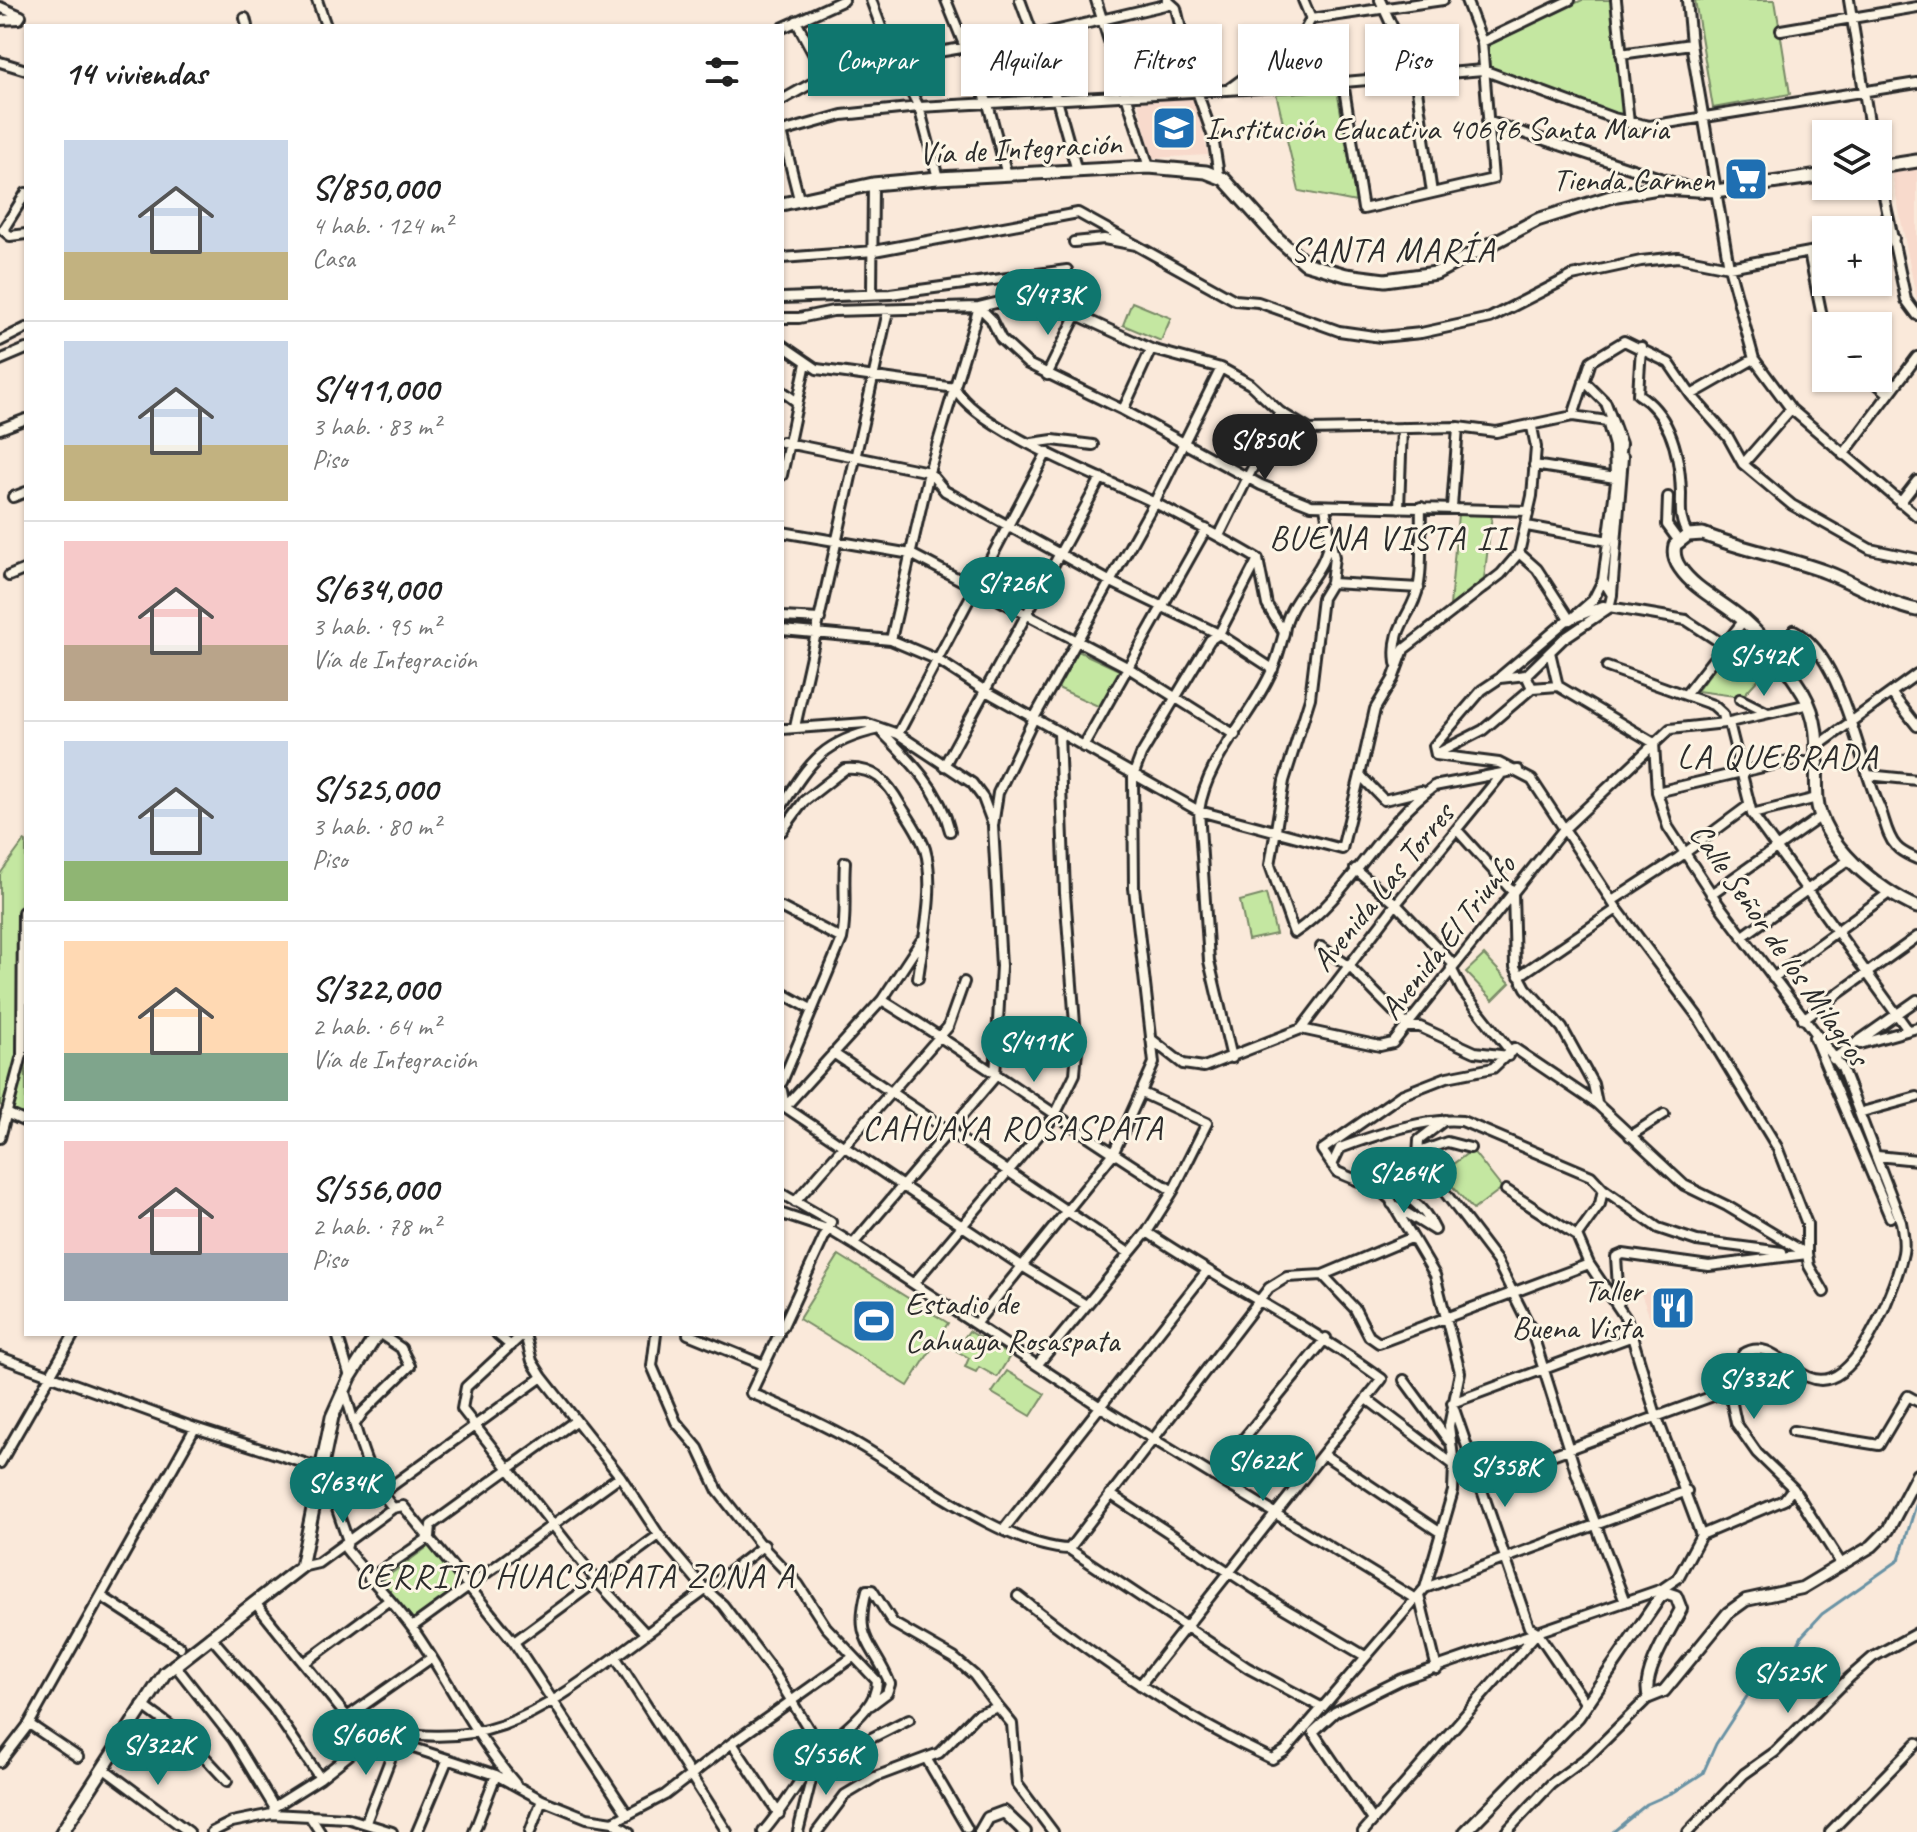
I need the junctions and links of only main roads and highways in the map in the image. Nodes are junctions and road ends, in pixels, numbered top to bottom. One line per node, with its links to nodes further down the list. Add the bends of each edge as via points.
1 (1917, 161): 2 (main road)
2 (1892, 165)
3 (1812, 177): 4 (main road, Vía de Integración, via 1716,191 1639,190 1537,220 1436,273 1378,280 1317,268 1297,258 1219,175 1149,167 938,178 873,184)
4 (784, 203)
5 (1917, 610): 6 (main road, via 1794,560 1703,534 1683,537 1675,560 1689,580 1744,620 1809,704 1819,745 1820,817 1850,859 1889,893)
6 (1913, 903)
7 (377, 1336): 8 (main road, via 332,1417 301,1567 174,1664)
8 (62, 1832)

